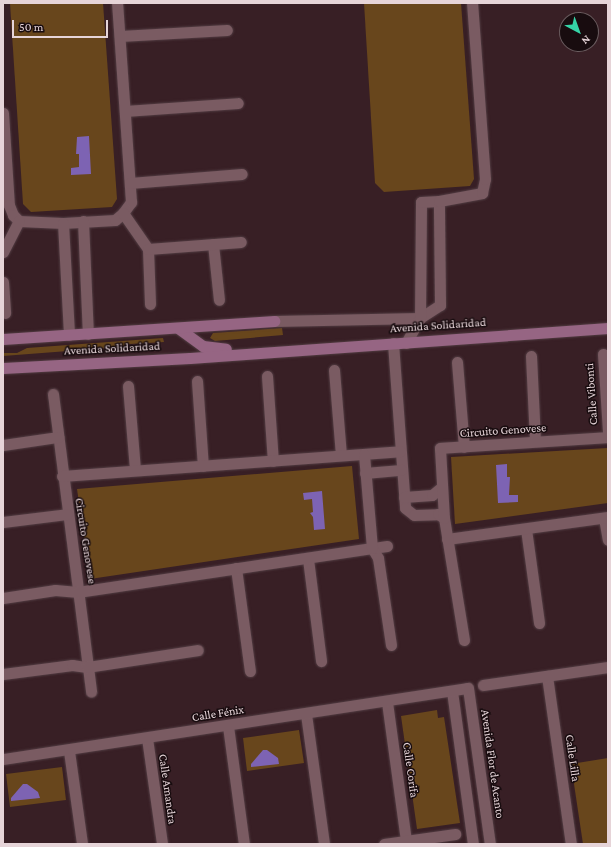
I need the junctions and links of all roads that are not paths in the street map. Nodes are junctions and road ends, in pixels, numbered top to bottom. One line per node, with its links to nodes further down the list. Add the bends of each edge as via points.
1 (118, 3): 4 (street)
2 (472, 3): 10 (street, via 485,179 482,193)
3 (227, 30): 4 (street)
4 (120, 36): 6 (street)
5 (238, 103): 6 (street)
6 (125, 111): 9 (street)
7 (3, 119): 11 (street)
8 (242, 174): 9 (street)
9 (130, 183): 12 (street, via 131,202)
10 (439, 201): 24 (street, via 440,305); 24 (street, via 421,202)
11 (6, 205): 13 (street)
12 (123, 213): 14 (street, via 115,220); 18 (street)
13 (19, 221): 15 (street); 19 (street)
14 (83, 221): 15 (street); 28 (street)
15 (63, 222): 29 (street)
16 (241, 242): 17 (street)
17 (213, 244): 18 (street); 21 (street)
18 (148, 249): 22 (street)
19 (3, 252)
20 (3, 282): 23 (street)
21 (219, 300)
22 (150, 304)
23 (6, 313)
24 (420, 318): 25 (street); 32 (street)
25 (274, 321): 26 (main road, Avenida Solidaridad)
26 (178, 328): 28 (main road, Avenida Solidaridad); 33 (main road, Avenida Solidaridad, via 209,347 220,350 257,347)
27 (608, 328): 32 (main road, Avenida Solidaridad)
28 (88, 334): 29 (main road, Avenida Solidaridad)
29 (69, 336): 30 (main road, Avenida Solidaridad)
30 (3, 339)
31 (393, 342): 32 (main road, Avenida Solidaridad); 33 (main road, Avenida Solidaridad); 55 (street)
32 (406, 343)
33 (270, 352): 37 (main road, Avenida Solidaridad)
34 (603, 354): 43 (street, Calle Vibonti)
35 (531, 356): 46 (street)
36 (457, 362): 48 (street)
37 (3, 368)
38 (334, 370): 51 (street)
39 (267, 376): 52 (street)
40 (197, 381): 53 (street)
41 (128, 386): 54 (street)
42 (53, 394): 44 (street, Circuito Genovese)
43 (608, 432)
44 (58, 437): 47 (street); 57 (street, Circuito Genovese)
45 (608, 438): 46 (street, Circuito Genovese)
46 (535, 441): 48 (street, Circuito Genovese)
47 (3, 445)
48 (464, 446): 58 (street, Circuito Genovese, via 440,448)
49 (400, 452): 50 (street); 55 (street); 55 (street, via 394,364)
50 (364, 454): 51 (street); 56 (street)
51 (341, 455): 52 (street)
52 (273, 461): 53 (street)
53 (203, 466): 54 (street)
54 (135, 470): 57 (street)
55 (401, 470): 56 (street); 59 (street)
56 (365, 473): 68 (street)
57 (62, 476): 60 (street, Circuito Genovese)
58 (442, 487): 59 (street, via 432,495); 61 (street, Circuito Genovese)
59 (404, 497): 61 (street, via 405,508 414,515 434,513)
60 (67, 514): 63 (street); 71 (street, Circuito Genovese)
61 (444, 518): 65 (street, Circuito Genovese)
62 (606, 518): 64 (street); 66 (street)
63 (3, 522)
64 (526, 529): 65 (street); 73 (street)
65 (447, 539): 74 (street, Circuito Genovese)
66 (608, 540)
67 (387, 546): 68 (street, Circuito Genovese)
68 (372, 548): 69 (street, Circuito Genovese); 75 (street, via 378,558)
69 (308, 558): 70 (street, Circuito Genovese); 77 (street)
70 (236, 568): 71 (street, Circuito Genovese); 80 (street)
71 (78, 592): 72 (street, via 55,590); 78 (street)
72 (3, 598)
73 (540, 623)
74 (464, 640)
75 (391, 645)
76 (198, 650): 78 (street)
77 (321, 661)
78 (88, 667): 81 (street, via 72,665); 86 (street)
79 (608, 667): 82 (street)
80 (250, 671)
81 (3, 674)
82 (547, 676): 83 (street); 102 (street, Calle Lilla)
83 (483, 685)
84 (468, 688): 85 (street, Calle Fénix); 101 (street, Avenida Flor de Acanto)
85 (452, 691): 87 (street, Calle Fénix); 100 (street)
86 (91, 692)
87 (387, 702): 88 (street, Calle Fénix); 94 (street, Calle Corifa)
88 (306, 714): 89 (street, Calle Fénix); 98 (street)
89 (228, 726): 90 (street, Calle Fénix); 97 (street)
90 (147, 738): 91 (street, Calle Fénix); 96 (street, Calle Amandra)
91 (69, 751): 92 (street, Calle Fénix); 95 (street)
92 (3, 759)
93 (455, 834): 94 (street)
94 (406, 841): 99 (street)
95 (82, 844)
96 (162, 844)
97 (244, 844)
98 (324, 844)
99 (384, 844)
100 (473, 844)
101 (490, 844)
102 (572, 844)

